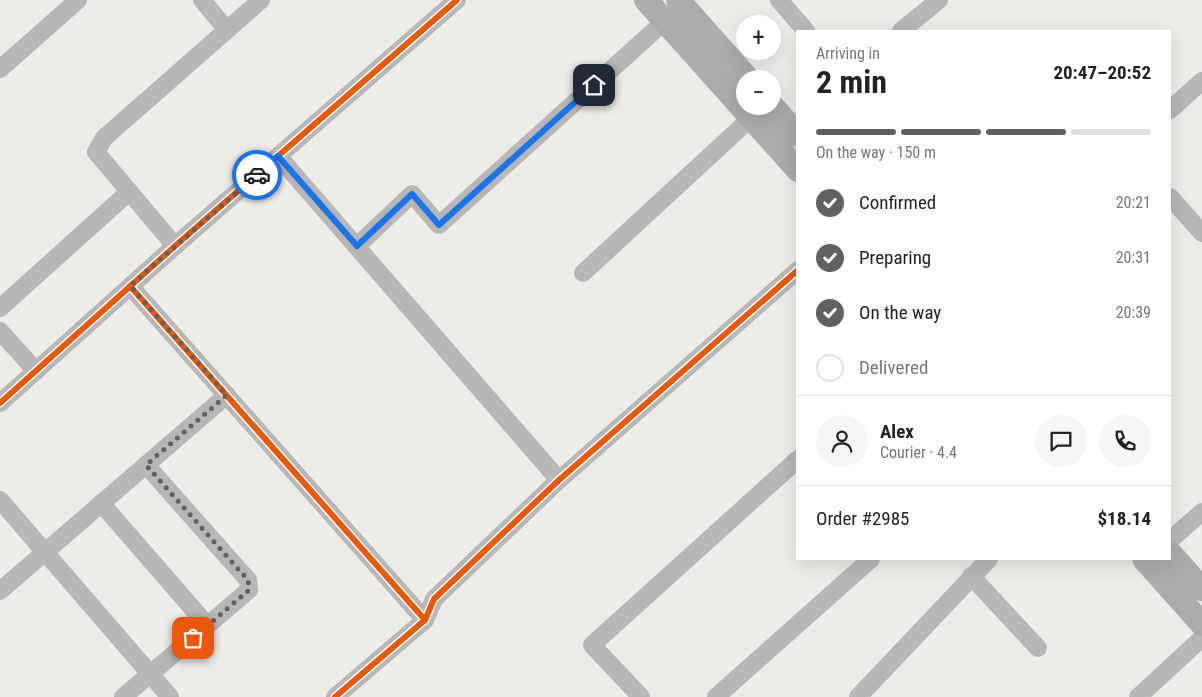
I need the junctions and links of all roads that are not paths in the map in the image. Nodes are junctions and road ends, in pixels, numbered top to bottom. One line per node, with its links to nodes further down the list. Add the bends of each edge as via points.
1 (78, 0): 13 (street)
2 (202, 0): 10 (street)
3 (261, 0): 10 (street)
4 (458, 0): 20 (street)
5 (646, 0): 9 (main road)
6 (678, 0): 14 (main road)
7 (779, 0): 11 (street)
8 (938, 0): 12 (street)
9 (665, 21): 18 (main road); 26 (street, via 439,225 412,194)
10 (227, 30): 22 (street, via 104,138 96,152)
11 (805, 30)
12 (902, 30)
13 (0, 69)
14 (740, 70)
15 (1202, 81): 16 (street)
16 (1171, 109)
17 (781, 114): 19 (main road)
18 (751, 118): 21 (main road); 28 (street)
19 (794, 125)
20 (278, 156): 25 (street); 26 (street)
21 (796, 168)
22 (129, 192): 25 (street); 30 (street)
23 (1171, 198): 24 (street)
24 (1202, 233)
25 (175, 246): 29 (street)
26 (357, 246): 37 (street)
27 (796, 272): 37 (street)
28 (583, 273)
29 (130, 286): 32 (street); 33 (street)
30 (0, 308)
31 (0, 331): 32 (street)
32 (36, 371): 34 (street)
33 (227, 395): 36 (street); 50 (street)
34 (0, 403)
35 (796, 461): 59 (street, via 592,645)
36 (146, 465): 39 (street); 52 (street, via 248,580 249,590)
37 (559, 480): 50 (street, via 434,599)
38 (0, 500): 42 (street)
39 (101, 503): 42 (street); 52 (street)
40 (1202, 512): 41 (street)
41 (1171, 539)
42 (45, 552): 49 (street); 55 (street)
43 (1171, 554): 48 (main road)
44 (870, 560): 60 (street)
45 (988, 560): 47 (street)
46 (1145, 560): 51 (main road)
47 (971, 576): 54 (street); 61 (street)
48 (1202, 588)
49 (0, 591)
50 (425, 620): 58 (street)
51 (1202, 624)
52 (207, 625): 55 (street)
53 (1202, 638): 62 (street)
54 (1038, 648)
55 (150, 674): 56 (street); 57 (street)
56 (123, 697)
57 (170, 697)
58 (335, 697)
59 (641, 697)
60 (716, 697)
61 (858, 697)
62 (1138, 697)

